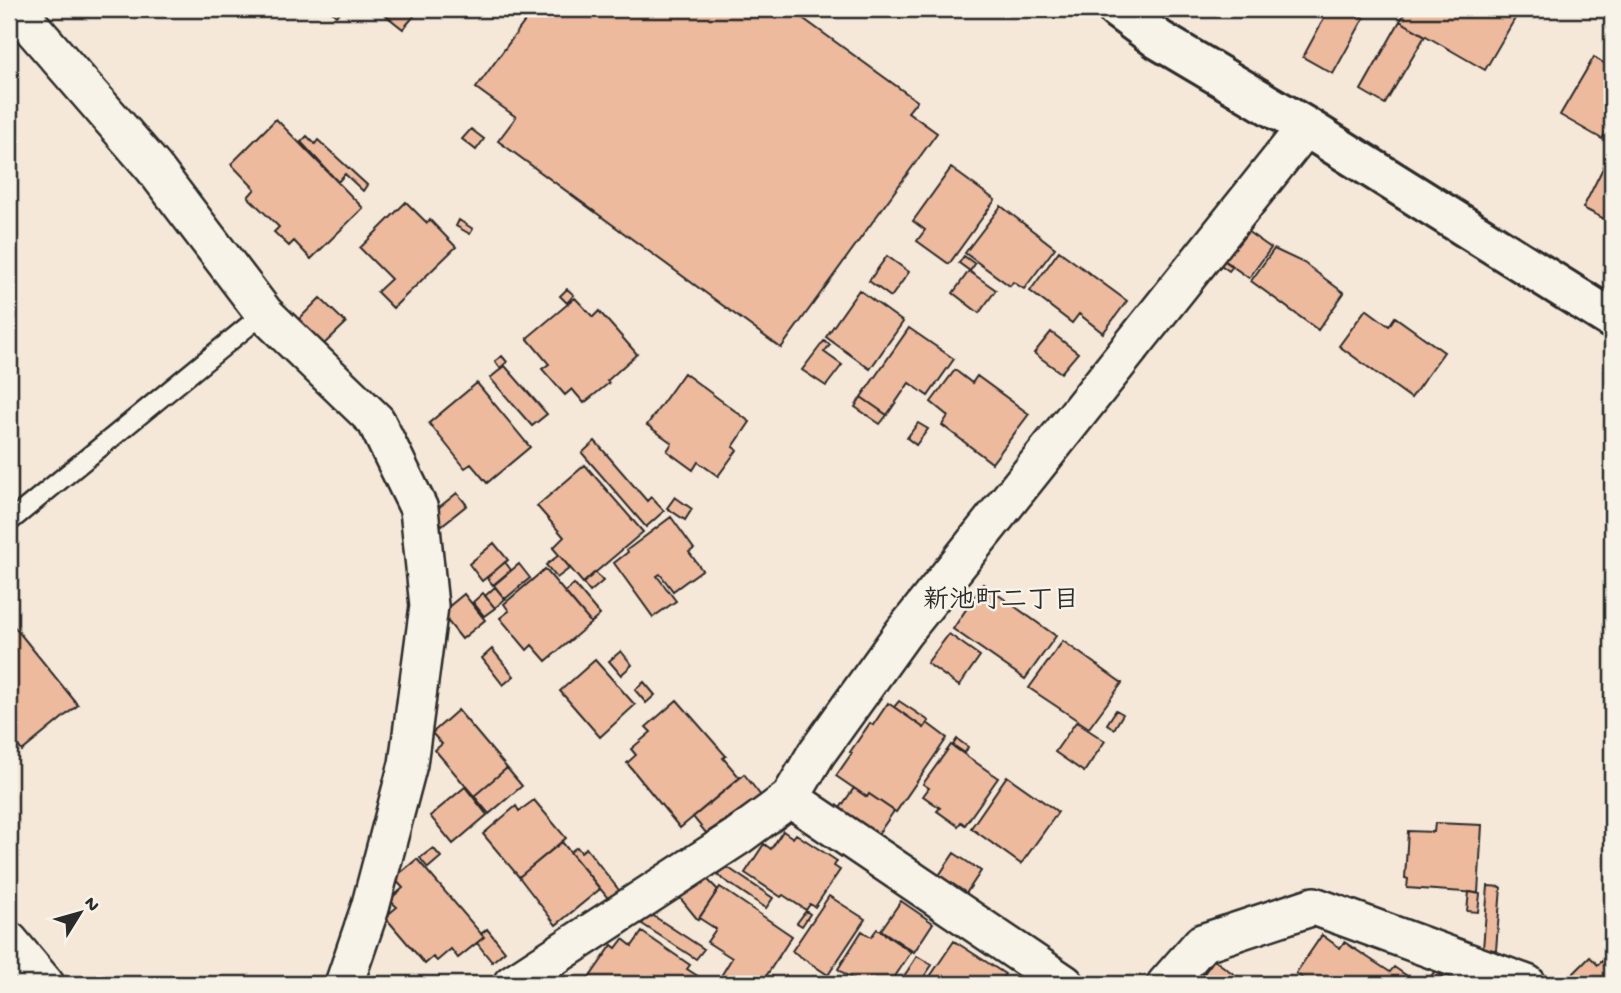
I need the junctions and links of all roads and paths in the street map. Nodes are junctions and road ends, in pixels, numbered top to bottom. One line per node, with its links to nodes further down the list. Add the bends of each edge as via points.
1 (16, 9): 4 (street, via 154,168)
2 (1117, 9): 3 (street, via 1159,40)
3 (1306, 127): 5 (street); 7 (street, via 903,633)
4 (264, 313): 6 (lane); 10 (street, via 376,421 419,509 429,607 408,764 370,908)
5 (1612, 319)
6 (9, 522)
7 (790, 798): 11 (street); 12 (street)
8 (9, 941): 9 (street)
9 (45, 984)
10 (344, 984)
11 (516, 984)
12 (1065, 984)
13 (1166, 984): 14 (street, via 1202,943 1314,906)
14 (1527, 984)

